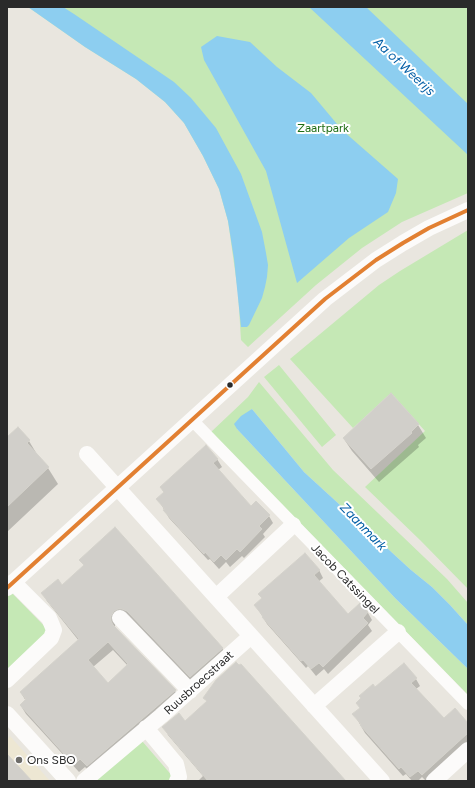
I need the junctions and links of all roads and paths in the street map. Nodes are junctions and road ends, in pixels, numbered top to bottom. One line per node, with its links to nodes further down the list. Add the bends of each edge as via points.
1 (468, 210): 2 (street, via 403,243 350,279)
2 (192, 420): 4 (street); 5 (street, Jacob Catssingel)
3 (87, 454): 4 (street)
4 (117, 488): 6 (street); 7 (street)
5 (293, 525): 7 (street); 9 (street, Jacob Catssingel)
6 (10, 585): 11 (street, via 49,618 54,630 51,638)
7 (216, 597): 10 (street)
8 (120, 618): 12 (street)
9 (398, 632): 13 (street, Jacob Catssingel); 14 (street)
10 (251, 636): 12 (street, Ruusbroecstraat); 14 (street)
11 (7, 680)
12 (190, 691): 16 (street, Ruusbroecstraat)
13 (468, 704)
14 (314, 706): 18 (street)
15 (7, 714): 19 (street)
16 (146, 728): 20 (street, Ruusbroecstraat); 21 (street, via 176,764 179,777)
17 (468, 750): 22 (street)
18 (374, 778)
19 (68, 781)
20 (84, 781)
21 (177, 781)
22 (434, 781)

